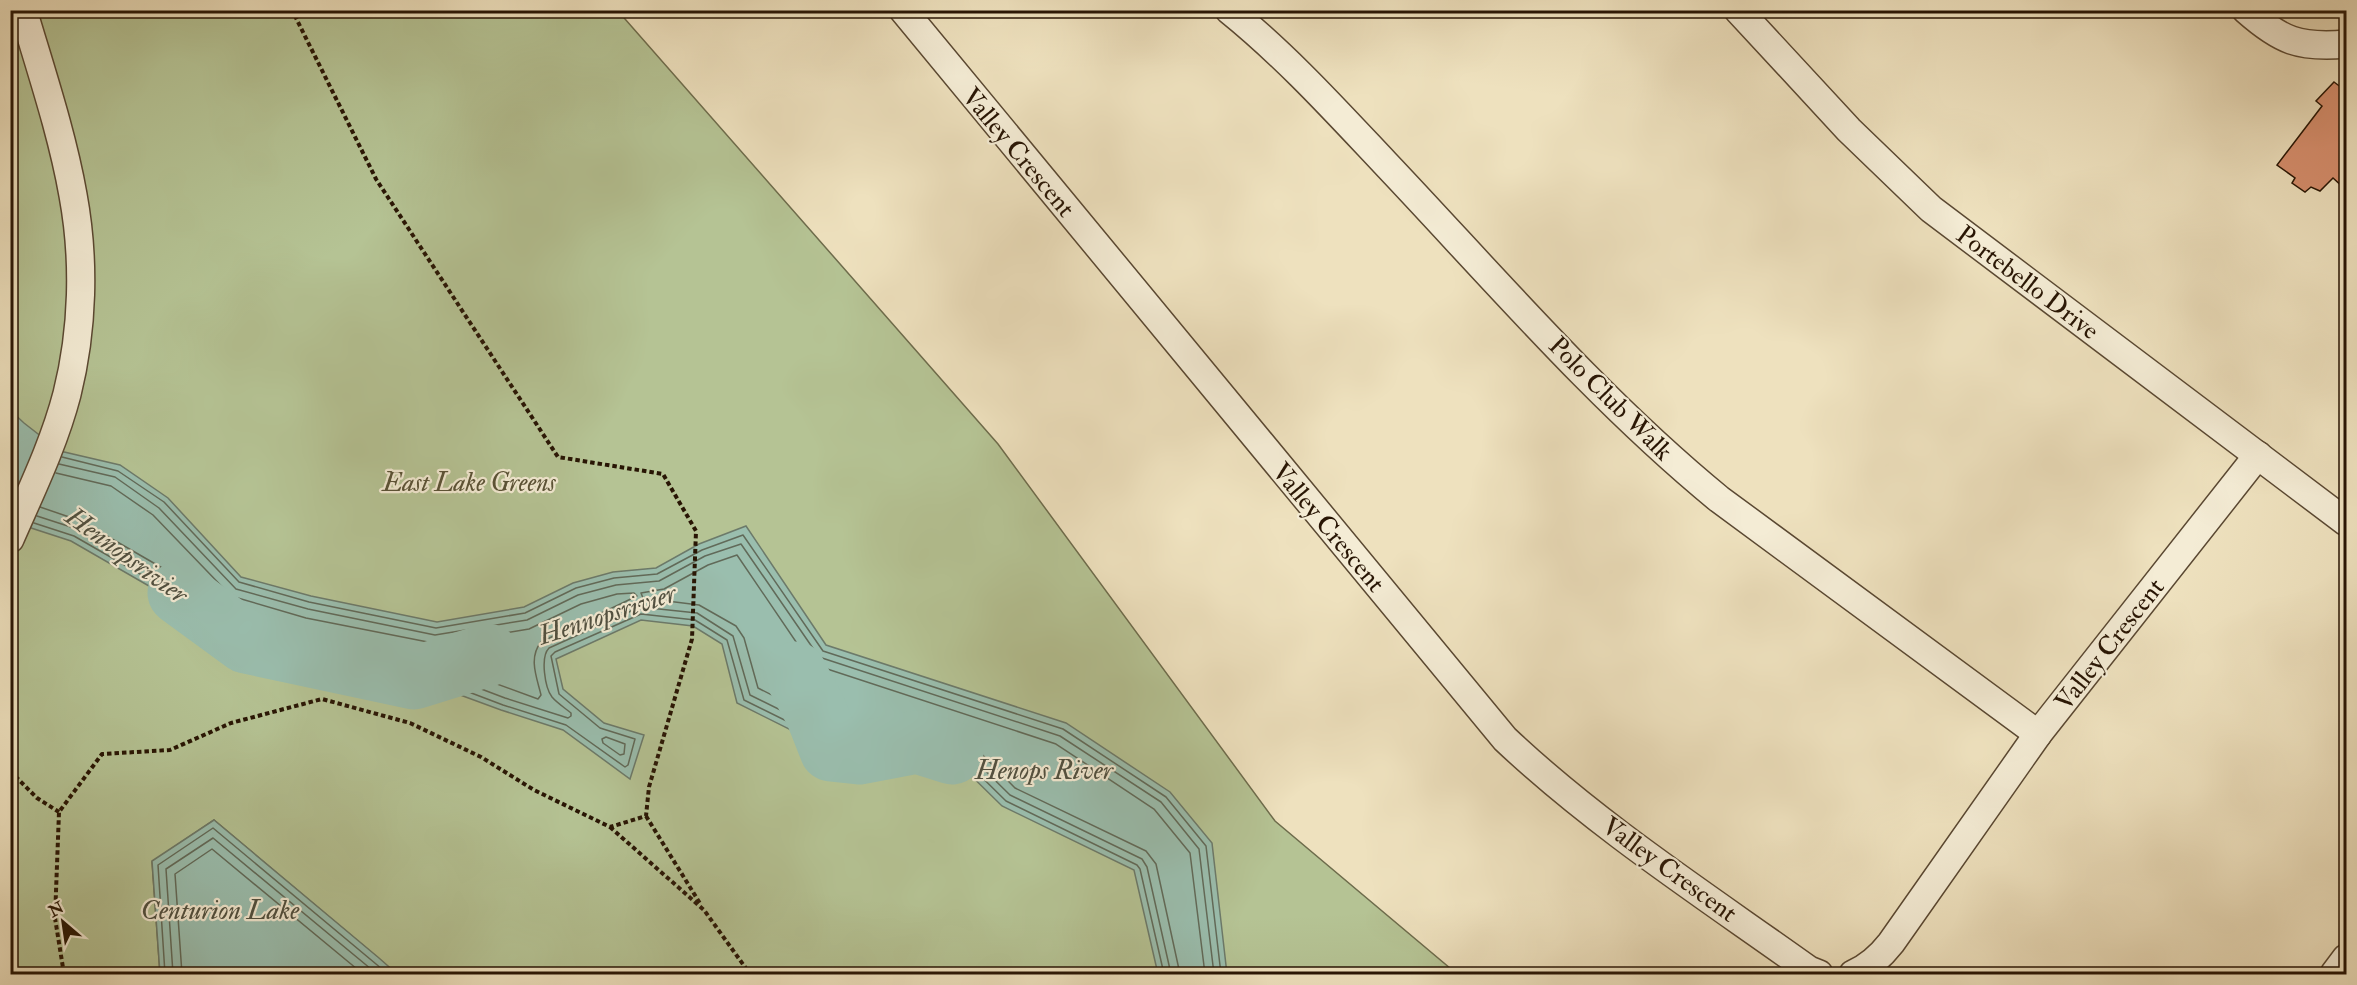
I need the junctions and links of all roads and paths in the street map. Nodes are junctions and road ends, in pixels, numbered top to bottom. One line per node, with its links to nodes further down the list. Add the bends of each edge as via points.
1 (23, 10): 10 (street, via 74,196 81,303 67,395 54,437)
2 (292, 10): 14 (path, via 376,179 558,457 663,474 696,531 692,639 649,787)
3 (903, 10): 20 (street, Valley Crescent, via 1505,739 1542,774 1626,838)
4 (1229, 10): 11 (street, Polo Club Walk, via 1262,37 1353,129 1678,466)
5 (1738, 10): 8 (street, Portebello Drive, via 1849,130 1931,209)
6 (2246, 10): 7 (street, via 2287,40 2308,45)
7 (2346, 44)
8 (2258, 455): 9 (street, Portebello Drive); 11 (street, Valley Crescent)
9 (2346, 522)
10 (10, 539)
11 (2038, 734): 21 (street, Valley Crescent, via 1891,943 1878,959)
12 (10, 771): 13 (path, via 37,798)
13 (59, 812): 15 (path, via 102,754 170,750 231,723 322,699 411,723); 18 (path, via 56,918)
14 (646, 816): 15 (path); 16 (path)
15 (610, 827): 16 (path)
16 (704, 910): 19 (path)
17 (2346, 958): 22 (street)
18 (64, 975)
19 (750, 975)
20 (1819, 975)
21 (1853, 975)
22 (2334, 975)

